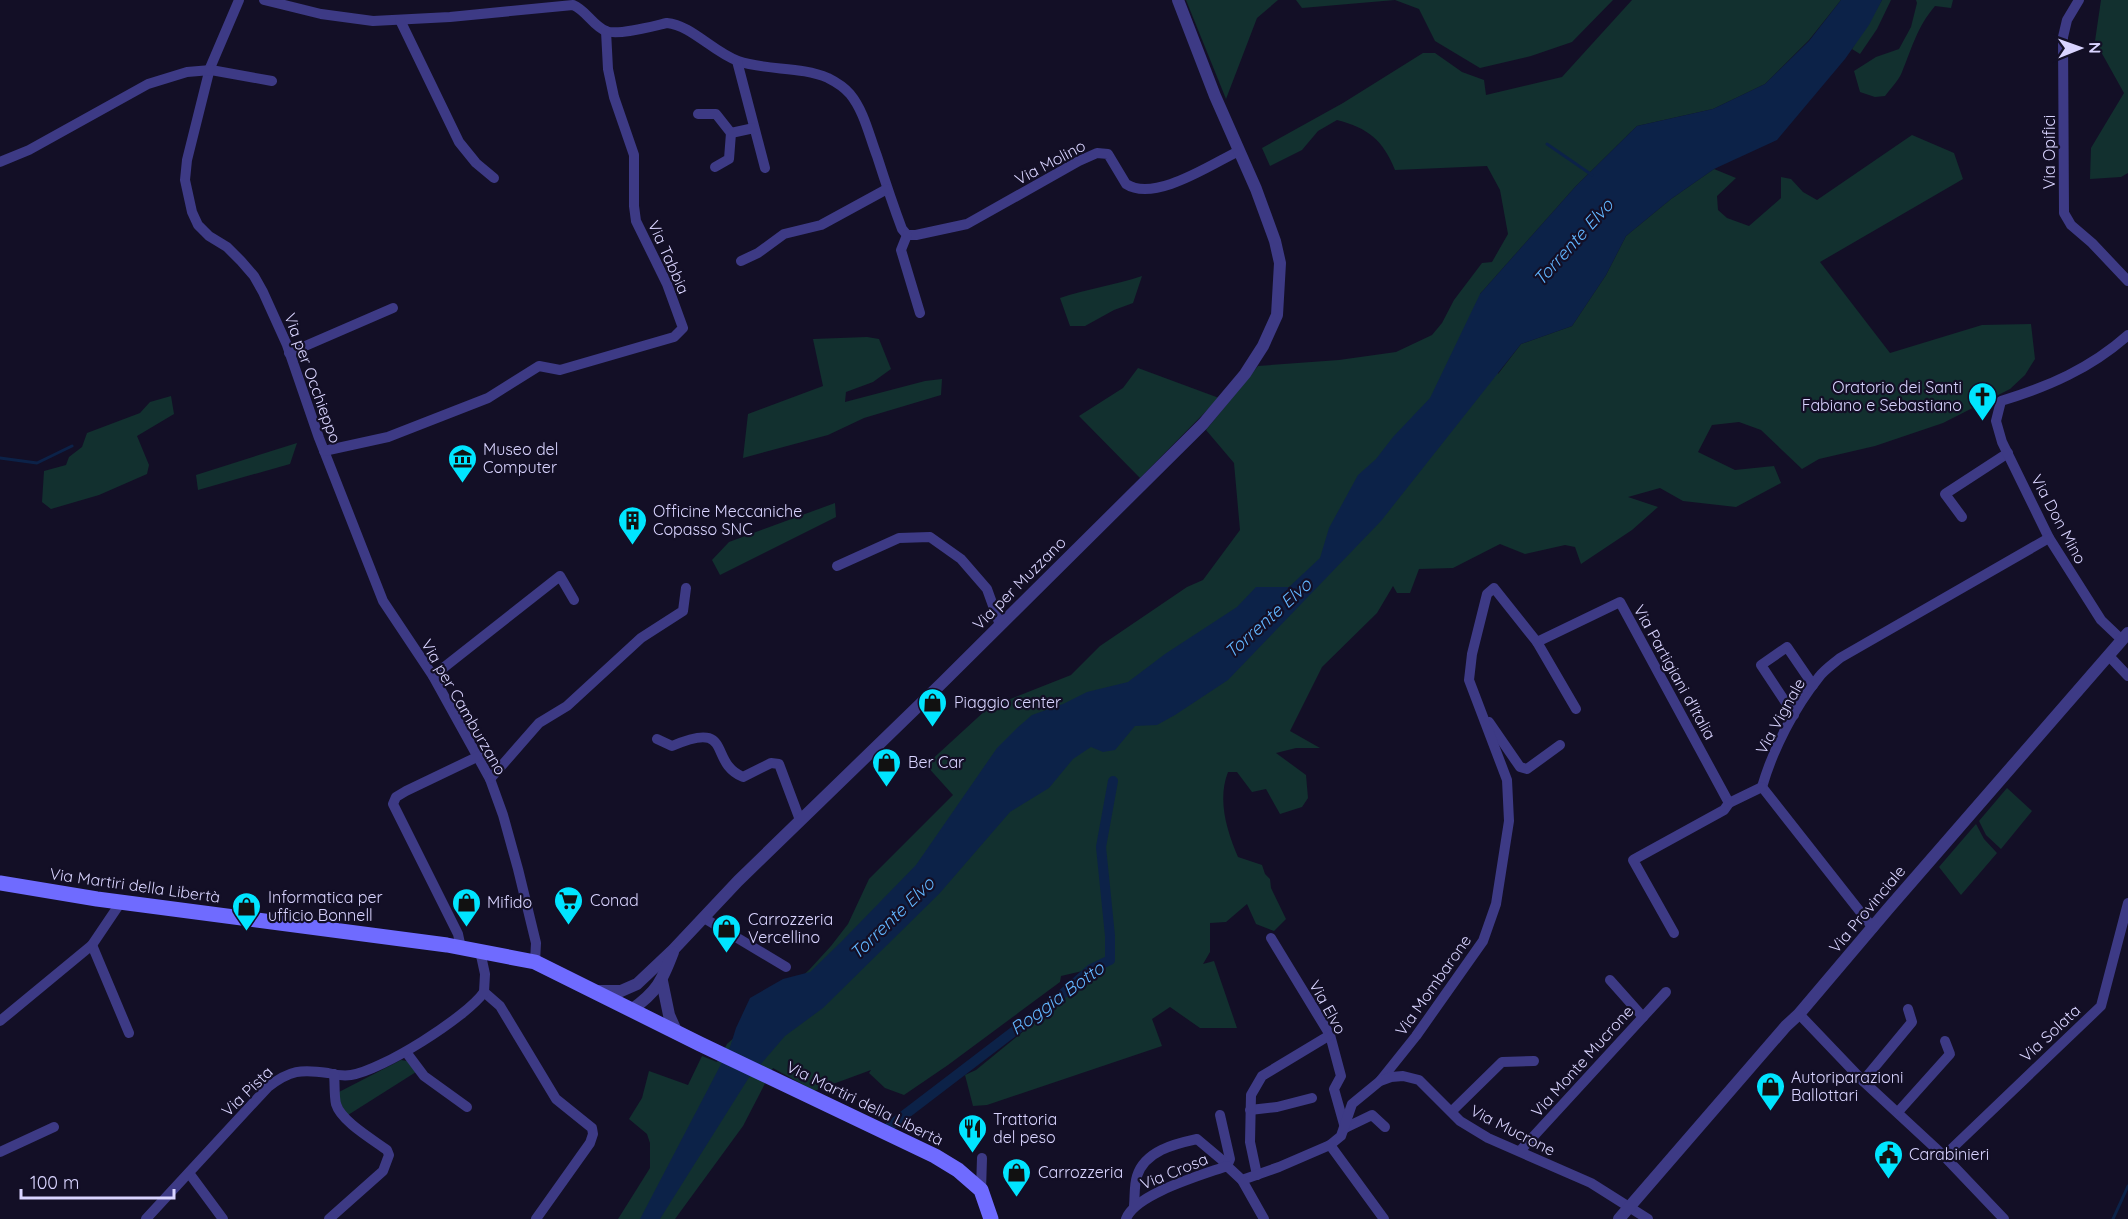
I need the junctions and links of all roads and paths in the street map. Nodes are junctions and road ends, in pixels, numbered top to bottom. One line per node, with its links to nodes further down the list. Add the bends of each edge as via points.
1 (239, 0): 9 (street, Via per Occhieppo)
2 (264, 0): 5 (street)
3 (1178, 0): 14 (street, Via per Muzzano)
4 (2079, 0): 22 (street, Via Opifici, via 2067,20 2063,37 2064,213 2071,225)
5 (291, 3): 6 (street, via 321,14)
6 (400, 20): 7 (street, via 573,5); 18 (street, via 459,142 476,164)
7 (606, 31): 8 (street, via 674,24); 27 (street, Via Tabbia, via 614,97 634,155 636,220 683,328 674,337 560,370 539,366 488,398 398,433)
8 (737, 61): 12 (street); 19 (street, via 814,74 841,86 859,108)
9 (211, 70): 10 (street); 15 (street, via 187,72 148,84); 26 (street, Via per Occhieppo, via 187,160 185,180 192,212 198,225 227,247 254,276)
10 (272, 81)
11 (698, 114): 13 (street, via 716,114)
12 (754, 128): 13 (street); 17 (street)
13 (731, 133): 16 (street, via 729,159)
14 (1239, 151): 20 (street, Via Molino, via 1191,177 1156,188 1126,184 1108,154 1097,153 968,224); 35 (street, Via per Muzzano, via 1280,263 1277,315 1263,346 1203,424)
15 (0, 162)
16 (715, 167)
17 (765, 168)
18 (494, 178)
19 (887, 189): 20 (street); 21 (street, via 821,225 784,234)
20 (907, 235): 24 (street, via 902,250)
21 (741, 261)
22 (2128, 281)
23 (393, 308): 26 (street)
24 (920, 313)
25 (2128, 335): 28 (street, Via Don Mino, via 2073,374 2001,401 1996,421)
26 (290, 353): 27 (street, Via per Occhieppo)
27 (324, 452): 32 (street, Via per Occhieppo)
28 (2008, 453): 29 (street, via 1945,494); 30 (street, Via Don Mino)
29 (1962, 517)
30 (2049, 538): 36 (street, Via Don Mino, via 2102,620); 41 (street, Via Vignale, via 1840,658)
31 (837, 566): 35 (street, via 899,538 930,537 961,559 987,589)
32 (373, 579): 39 (street, Via per Camburzano, via 383,601)
33 (686, 588): 48 (street, via 683,611 641,638 567,706 539,723)
34 (574, 600): 39 (street, via 560,576)
35 (1000, 625): 51 (street, Via per Muzzano)
36 (2125, 636): 38 (street, Via Provinciale)
37 (1537, 642): 42 (street, Via Mombarone, via 1494,588 1487,594 1469,680); 43 (street); 50 (street, Via Partigiani d'Italia, via 1620,603)
38 (2108, 655): 40 (street); 56 (street, Via Provinciale)
39 (434, 676): 47 (street, Via per Camburzano)
40 (2128, 676)
41 (1813, 685): 44 (street, Via Vignale); 44 (street, via 1787,647 1761,665)
42 (1481, 709): 46 (street, via 1520,767 1527,769); 83 (street, Via Mombarone, via 1507,780 1509,821 1496,904 1483,941)
43 (1576, 709)
44 (1794, 715): 49 (street, Via Vignale)
45 (657, 739): 51 (street, via 672,746 705,736 716,743 733,773 742,777 771,763 779,764)
46 (1560, 745)
47 (479, 756): 48 (street, Via per Camburzano); 60 (street, via 406,790 393,804 458,934)
48 (490, 779): 63 (street, Via per Camburzano, via 518,869 536,943)
49 (1762, 787): 50 (street); 56 (street)
50 (1730, 802): 57 (street, via 1724,810 1633,860)
51 (800, 820): 55 (street, Via per Muzzano)
52 (0, 883): 53 (main road, Via Martiri della Libertà)
53 (120, 902): 59 (street); 60 (main road, Via Martiri della Libertà)
54 (2128, 903): 97 (street, Via Solata, via 2101,1006)
55 (704, 918): 61 (street, Via per Muzzano); 64 (street)
56 (1873, 928): 73 (street, Via Provinciale)
57 (1674, 933)
58 (1271, 938): 78 (street, Via Elvo)
59 (92, 945): 75 (street); 76 (street)
60 (461, 948): 62 (main road, Via Martiri della Libertà)
61 (673, 950): 66 (street, Via per Muzzano); 67 (street, Via per Muzzano)
62 (480, 951): 63 (main road, Via Martiri della Libertà); 69 (street)
63 (535, 962): 68 (main road, Via Martiri della Libertà)
64 (786, 967)
65 (1610, 980): 74 (street)
66 (662, 981): 72 (street, Via per Muzzano, via 653,994); 77 (street, via 669,1015)
67 (636, 984): 68 (street, Via per Muzzano, via 621,992); 72 (street)
68 (594, 991): 72 (main road, Via Martiri della Libertà)
69 (484, 992): 80 (street, Via Pista, via 468,1009); 109 (street, via 500,1006 556,1100 592,1128 590,1143)
70 (1666, 992): 74 (street, Via Monte Mucrone)
71 (1908, 1009): 84 (street, via 1912,1022)
72 (631, 1010): 77 (main road, Via Martiri della Libertà)
73 (1799, 1014): 84 (street); 105 (street, Via Provinciale)
74 (1643, 1017): 95 (street, Via Monte Mucrone)
75 (0, 1021)
76 (129, 1033)
77 (678, 1033): 103 (main road, Via Martiri della Libertà, via 935,1156)
78 (1330, 1035): 87 (street, via 1262,1076 1251,1095); 93 (street, Via Elvo, via 1341,1076 1334,1089)
79 (1945, 1041): 89 (street, via 1950,1054)
80 (406, 1052): 82 (street, Via Pista, via 363,1073); 86 (street, via 424,1076)
81 (1534, 1061): 88 (street, via 1502,1062)
82 (334, 1074): 100 (street, Via Pista, via 300,1071 279,1078); 108 (street, via 339,1111 389,1155 383,1171)
83 (1380, 1081): 88 (street, Via Mucrone, via 1403,1076 1419,1080); 93 (street, via 1352,1104)
84 (1863, 1081): 89 (street)
85 (1312, 1098): 87 (street)
86 (467, 1107)
87 (1250, 1110): 101 (street, via 1250,1142)
88 (1452, 1112): 95 (street, Via Mucrone, via 1483,1135)
89 (1898, 1112): 97 (street)
90 (1220, 1115): 99 (street, via 1230,1159)
91 (54, 1127): 96 (street)
92 (1385, 1127): 93 (street, via 1372,1115)
93 (1345, 1128): 94 (street)
94 (1330, 1145): 101 (street); 113 (street)
95 (1520, 1151): 105 (street, Via Mucrone, via 1592,1183)
96 (0, 1152)
97 (1944, 1156): 116 (street)
98 (982, 1158): 103 (street)
99 (1227, 1166): 102 (street, Via Crosa); 104 (street, Via Crosa, via 1150,1195); 104 (street, Via Crosa, via 1197,1139 1173,1144 1143,1164 1137,1177)
100 (189, 1173): 106 (street, Via Pista); 107 (street)
101 (1257, 1175): 102 (street)
102 (1242, 1180): 112 (street, Via Crosa)
103 (981, 1191): 110 (main road, Via Martiri della Libertà)
104 (1134, 1206): 111 (street, Via Crosa)
105 (1630, 1206): 114 (street, Via Provinciale); 115 (street, Via Mucrone)
106 (146, 1219)
107 (223, 1219)
108 (328, 1219)
109 (536, 1219)
110 (991, 1219)
111 (1126, 1219)
112 (1264, 1219)
113 (1384, 1219)
114 (1619, 1219)
115 (1648, 1219)
116 (2004, 1219)

